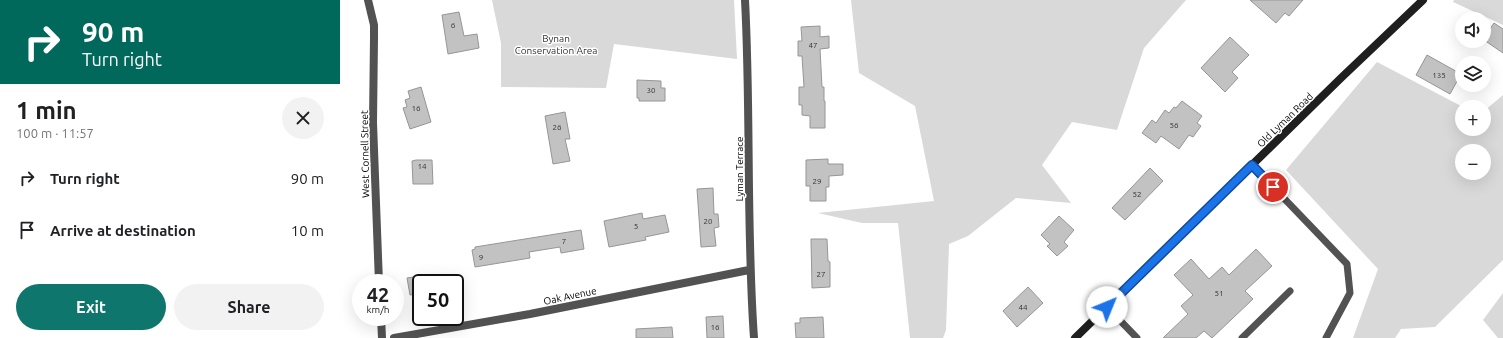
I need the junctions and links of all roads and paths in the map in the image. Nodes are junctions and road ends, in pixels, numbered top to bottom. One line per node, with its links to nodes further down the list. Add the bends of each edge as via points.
1 (368, 0): 6 (street, West Cornell Street, via 374,25 373,123)
2 (745, 0): 5 (street, Lyman Terrace)
3 (1423, 0): 4 (main road, Old Lyman Road)
4 (1252, 165): 8 (main road, Old Lyman Road); 16 (lane, via 1347,264 1350,293)
5 (750, 270): 11 (street, Oak Avenue); 12 (street, Lyman Terrace)
6 (379, 274)
7 (1290, 291): 15 (lane)
8 (1107, 307): 13 (main road, Old Lyman Road); 14 (lane)
9 (381, 326): 10 (street)
10 (382, 338)
11 (394, 338)
12 (754, 338)
13 (1075, 338)
14 (1136, 338)
15 (1242, 338)
16 (1326, 338)

